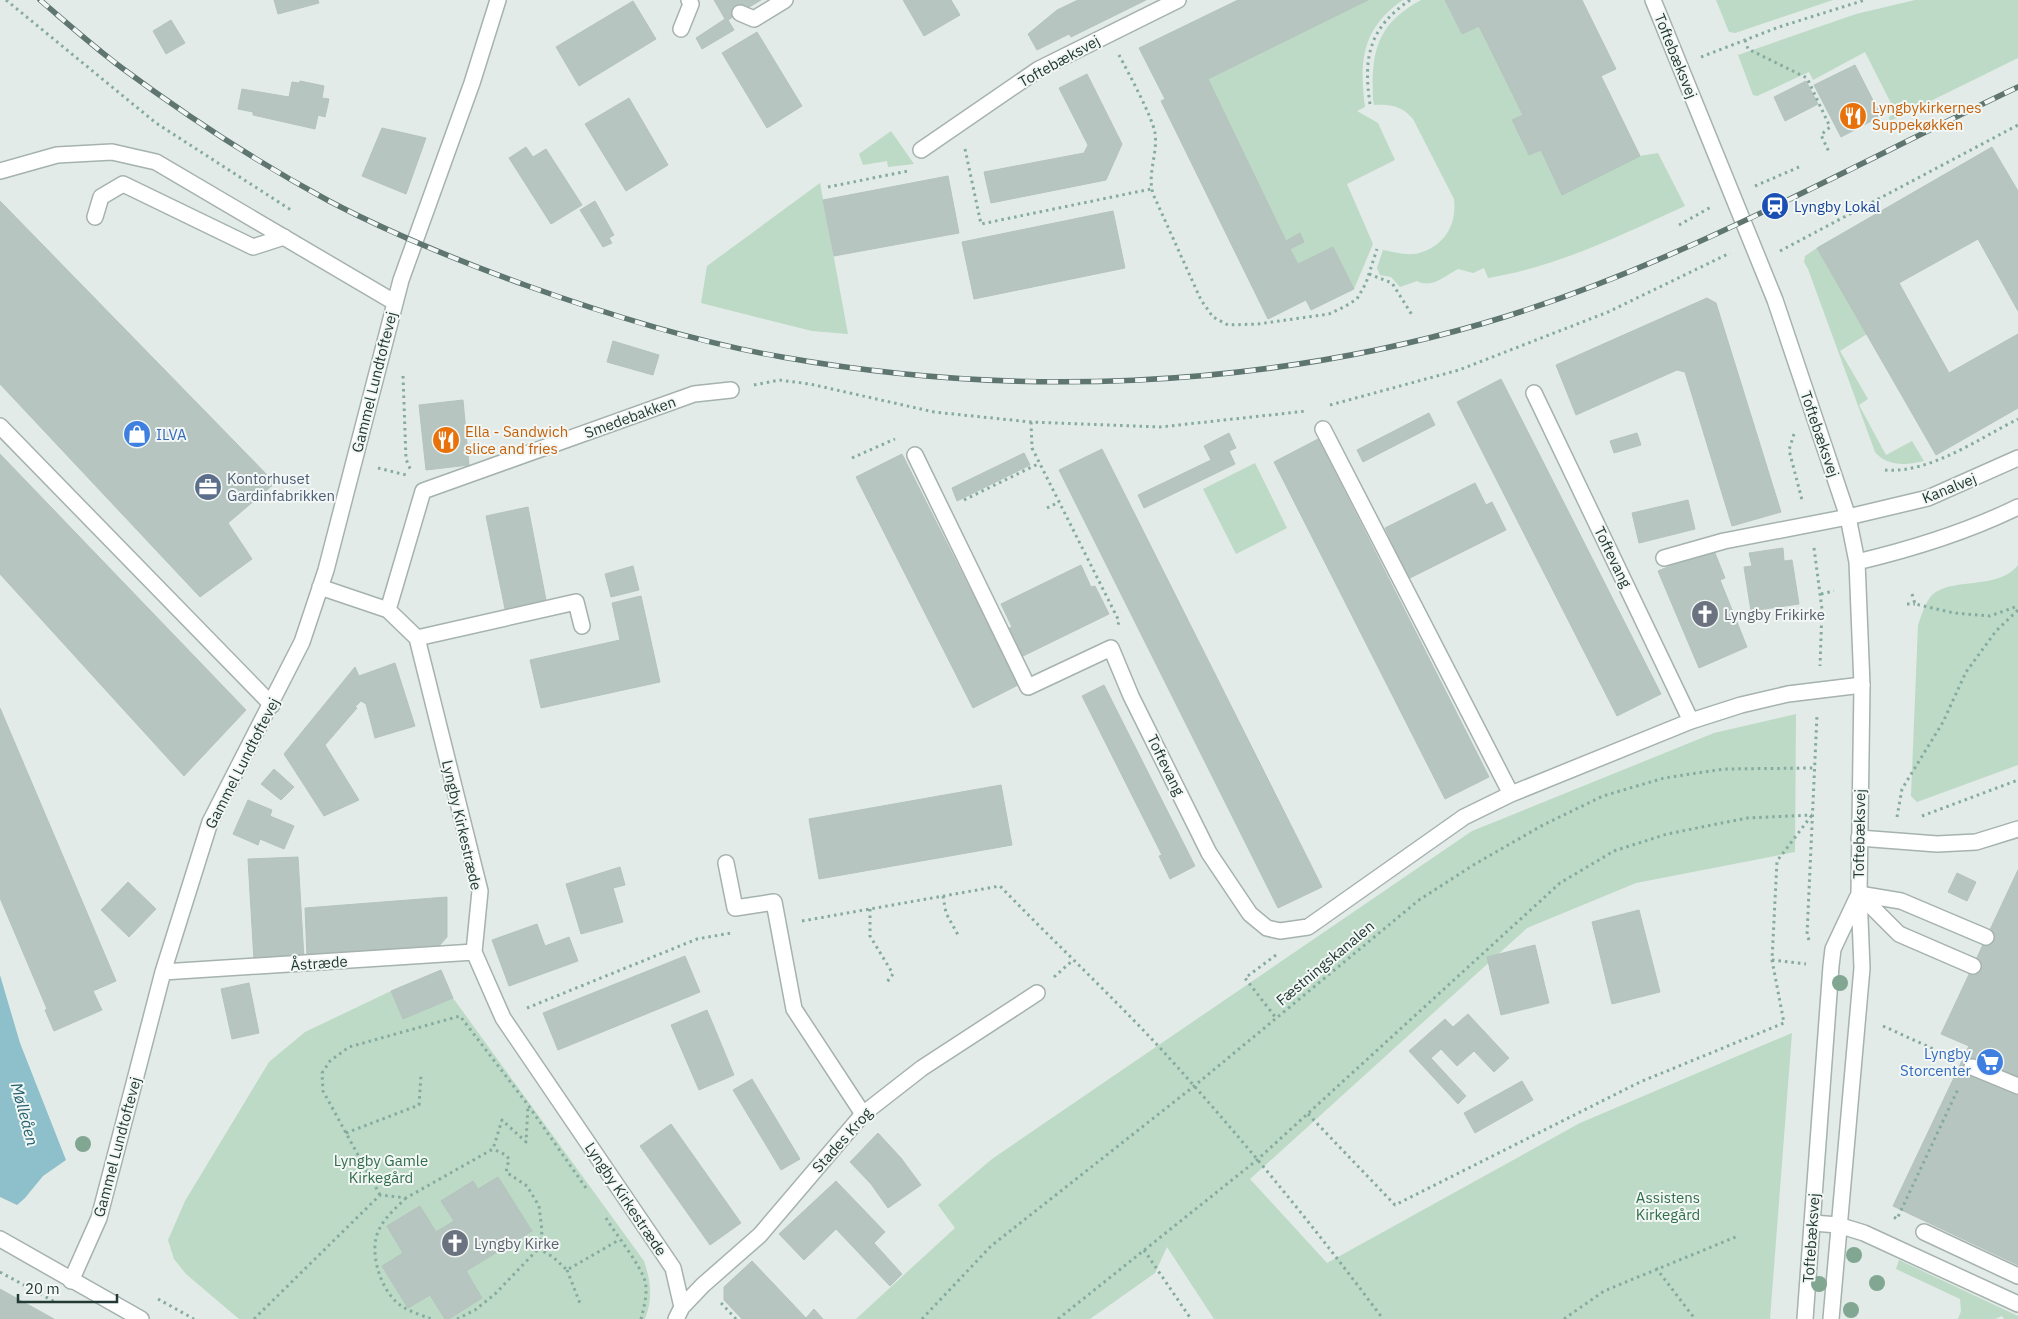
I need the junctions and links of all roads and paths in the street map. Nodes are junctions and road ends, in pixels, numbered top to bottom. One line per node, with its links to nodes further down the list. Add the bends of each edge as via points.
1 (6, 0): 23 (path, via 156,123)
2 (498, 0): 30 (street, Gammel Lundtoftevej)
3 (689, 0): 10 (street, via 691,4)
4 (785, 0): 9 (street, via 754,19)
5 (1178, 0): 11 (street, Toftebæksvej)
6 (1410, 0): 14 (path, via 1384,22 1372,42 1367,69)
7 (1653, 0): 13 (street, Toftebæksvej)
8 (1865, 0): 12 (path)
9 (740, 13)
10 (682, 29)
11 (1110, 34): 16 (street, Toftebæksvej, via 1039,69); 22 (path, via 1155,130 1156,152 1149,181)
12 (1745, 40): 13 (path); 18 (path, via 1748,49 1806,78 1830,127 1821,135)
13 (1679, 64): 26 (street, Toftebæksvej)
14 (1370, 104)
15 (2018, 125): 28 (path)
16 (921, 150)
17 (957, 150): 22 (path, via 964,145 981,224)
18 (1829, 152)
19 (915, 170): 21 (path)
20 (0, 171): 25 (street, Gammel Lundtoftevej, via 57,155 112,152 156,162)
21 (828, 187)
22 (1151, 189): 29 (path, via 1202,300 1213,317 1228,325 1329,314 1357,299)
23 (295, 212)
24 (95, 217): 25 (street, via 101,197 123,184 253,247)
25 (284, 237): 30 (street, Gammel Lundtoftevej)
26 (1752, 241): 28 (street, Toftebæksvej); 36 (path, via 1608,312 1467,367)
27 (1377, 249): 29 (path)
28 (1760, 262): 34 (street, Toftebæksvej)
29 (1369, 274): 31 (path, via 1392,283)
30 (394, 302): 45 (street, Gammel Lundtoftevej)
31 (1412, 315)
32 (403, 370): 45 (path, via 406,459 413,476)
33 (731, 390): 39 (path, via 778,380 810,384 934,412); 62 (street, Smedebakken, via 694,394 423,491)
34 (1806, 392): 52 (street, Toftebæksvej); 53 (path, via 1789,450)
35 (1534, 394): 69 (street, Toftevang)
36 (1328, 405)
37 (1309, 410): 39 (path, via 1160,427)
38 (2018, 419): 47 (path, via 1927,464 1898,471)
39 (1030, 422): 46 (path, via 1032,448)
40 (0, 426): 68 (street)
41 (1323, 428): 71 (street)
42 (915, 455): 43 (path, via 904,435); 51 (street)
43 (852, 458)
44 (2018, 458): 52 (street, Kanalvej, via 1928,498)
45 (354, 462): 56 (street, Gammel Lundtoftevej)
46 (1040, 463): 48 (path); 51 (path)
47 (1885, 470)
48 (1059, 502): 50 (path); 66 (path, via 1120,621)
49 (2018, 507): 55 (street, via 1938,540)
50 (1047, 508)
51 (943, 511): 66 (street, via 1028,687)
52 (1848, 517): 53 (street, Kanalvej); 55 (street, Toftebæksvej)
53 (1809, 526): 54 (street, Kanalvej, via 1724,541); 57 (path)
54 (1664, 558)
55 (1857, 562): 67 (street, Toftebæksvej)
56 (320, 587): 62 (street); 68 (street, Gammel Lundtoftevej, via 295,660)
57 (1820, 594)
58 (1912, 594): 60 (path)
59 (1907, 604): 60 (path)
60 (1915, 604): 61 (path, via 1954,613 1990,616)
61 (2018, 606)
62 (388, 610): 65 (street)
63 (2018, 610): 73 (path, via 1996,631 1966,672 1943,722 1902,789)
64 (582, 626): 65 (street, via 576,602)
65 (417, 638): 87 (street, Lyngby Kirkestræde, via 480,891)
66 (1111, 648): 82 (street, Toftevang, via 1131,696 1209,852 1250,914 1267,928)
67 (1862, 685): 69 (street, via 1788,694); 75 (street, Toftebæksvej)
68 (272, 704): 91 (street, Gammel Lundtoftevej, via 210,822)
69 (1691, 721): 71 (street)
70 (2018, 780): 73 (path)
71 (1511, 794): 82 (street, via 1464,817 1308,927)
72 (1812, 815): 86 (path, via 1807,935 1809,942 1820,949); 88 (path, via 1777,861); 95 (path, Fæstningskanalen, via 1814,768 1724,769 1664,778 1603,796 1543,825 1419,900); 103 (path, via 1746,818 1667,834 1614,851 1560,883)
73 (1896, 826): 76 (path)
74 (2018, 830): 76 (street, via 1976,842)
75 (1859, 838): 76 (street); 78 (street, Toftebæksvej)
76 (1896, 842)
77 (726, 863): 81 (street, via 735,908 774,902)
78 (1859, 894): 85 (street, via 1901,901); 86 (street, Toftebæksvej); 90 (street, via 1899,934); 113 (street, Toftebæksvej, via 1862,968)
79 (942, 896): 80 (path); 84 (path, via 946,913); 100 (path, via 1000,886 1161,1050)
80 (870, 908): 81 (path); 92 (path, via 870,936 893,974)
81 (779, 925): 102 (street, via 794,1009)
82 (1280, 931): 95 (path, via 1275,956 1245,978)
83 (733, 933): 94 (path, via 697,939)
84 (958, 935)
85 (1986, 937)
86 (1834, 949): 112 (street, Toftebæksvej, via 1826,1010)
87 (474, 952): 91 (street, Åstræde); 94 (street, Lyngby Kirkestræde)
88 (1772, 960): 89 (path); 103 (path, via 1784,1023 1640,1082 1395,1205)
89 (1811, 964)
90 (1973, 966)
91 (164, 972): 124 (street, Gammel Lundtoftevej, via 99,1218)
92 (887, 982)
93 (1037, 993): 102 (street, Stades Krog, via 922,1068)
94 (503, 1018): 128 (street, Lyngby Kirkestræde, via 673,1268)
95 (1276, 1018): 100 (path, Fæstningskanalen)
96 (1883, 1026): 97 (path)
97 (1970, 1066): 99 (street); 111 (path, via 1897,1219)
98 (421, 1075): 104 (path, via 419,1105)
99 (2018, 1086)
100 (1193, 1087): 106 (path); 136 (path, Fæstningskanalen, via 992,1246)
101 (528, 1105): 104 (path, via 460,1016 349,1047 330,1062 322,1073 323,1091); 105 (path, via 526,1142 502,1120); 107 (path)
102 (863, 1114): 128 (street, Stades Krog, via 760,1236 703,1284)
103 (1308, 1114): 106 (path)
104 (346, 1133): 108 (path)
105 (493, 1149): 109 (path); 118 (path, via 506,1155 509,1159 506,1172 527,1186 539,1206 542,1231)
106 (1257, 1160): 119 (path); 139 (path)
107 (589, 1192)
108 (380, 1195): 109 (path); 131 (path)
109 (406, 1198): 129 (path, via 387,1216 376,1238 375,1268 393,1298 402,1307)
110 (605, 1215): 117 (path)
111 (1892, 1216)
112 (1813, 1223): 113 (street); 142 (street, Toftebæksvej)
113 (1838, 1225): 126 (street, via 1864,1233); 143 (street, Toftebæksvej)
114 (1924, 1232): 123 (street)
115 (1738, 1236): 120 (path)
116 (0, 1239): 124 (street)
117 (619, 1240): 121 (path); 135 (path, via 645,1281)
118 (538, 1248): 121 (path); 134 (path, via 495,1294)
119 (1144, 1250): 137 (path); 138 (path)
120 (1656, 1268): 140 (path, via 1604,1291); 141 (path)
121 (567, 1270): 127 (path)
122 (0, 1272): 125 (path)
123 (2018, 1276)
124 (71, 1281): 130 (street)
125 (57, 1303)
126 (2018, 1304)
127 (581, 1306)
128 (679, 1313)
129 (418, 1314): 132 (path); 133 (path)
130 (141, 1319)
131 (254, 1319)
132 (426, 1319)
133 (432, 1319)
134 (457, 1319)
135 (641, 1319)
136 (922, 1319)
137 (1058, 1319)
138 (1191, 1319)
139 (1383, 1319)
140 (1564, 1319)
141 (1696, 1319)
142 (1805, 1319)
143 (1831, 1319)

